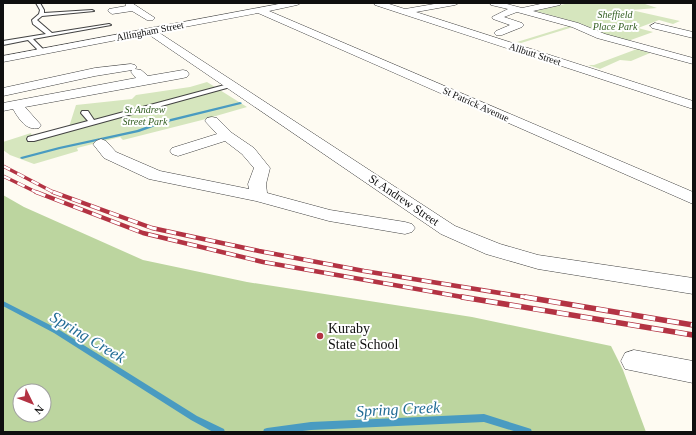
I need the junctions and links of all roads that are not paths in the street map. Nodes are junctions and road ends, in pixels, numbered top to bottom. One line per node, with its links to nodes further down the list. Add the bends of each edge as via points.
1 (39, 3): 12 (lane)
2 (297, 3): 7 (street, Allingham Street)
3 (378, 3): 11 (street, Allbutt Street)
4 (455, 3): 11 (street)
5 (494, 3): 8 (street)
6 (556, 3): 8 (street)
7 (259, 10): 14 (street, Allingham Street); 39 (street, St Patrick Avenue)
8 (520, 10): 17 (street, via 492,18 519,25); 24 (street, via 575,25 601,36)
9 (92, 11): 12 (lane)
10 (112, 11): 14 (street, St Andrew Street, via 131,6)
11 (404, 12): 29 (street, Allbutt Street)
12 (41, 16): 18 (lane, via 34,20 35,23)
13 (136, 20): 14 (street)
14 (152, 22): 22 (street, Allingham Street); 27 (street, St Andrew Street)
15 (109, 25): 18 (lane)
16 (656, 26): 19 (street)
17 (499, 33)
18 (51, 35): 20 (lane)
19 (693, 35)
20 (30, 39): 21 (lane); 22 (lane, via 40,49)
21 (3, 44)
22 (39, 52): 23 (street, Allingham Street)
23 (3, 59)
24 (693, 61)
25 (183, 74): 26 (street)
26 (145, 80): 28 (street, via 130,62); 30 (street)
27 (232, 85): 33 (lane); 41 (street, St Andrew Street, via 455,233 493,249 538,262)
28 (3, 92)
29 (693, 105)
30 (10, 106): 34 (street, via 26,116)
31 (85, 113): 33 (lane)
32 (212, 121): 35 (street)
33 (92, 122): 34 (lane)
34 (32, 132)
35 (227, 136): 37 (street); 38 (street, via 248,151 262,168 257,184)
36 (101, 144): 38 (street, via 110,155 155,175)
37 (178, 150)
38 (258, 196): 40 (street, via 329,214)
39 (693, 198)
40 (405, 228)
41 (693, 286)
42 (634, 361): 43 (street)
43 (693, 372)

